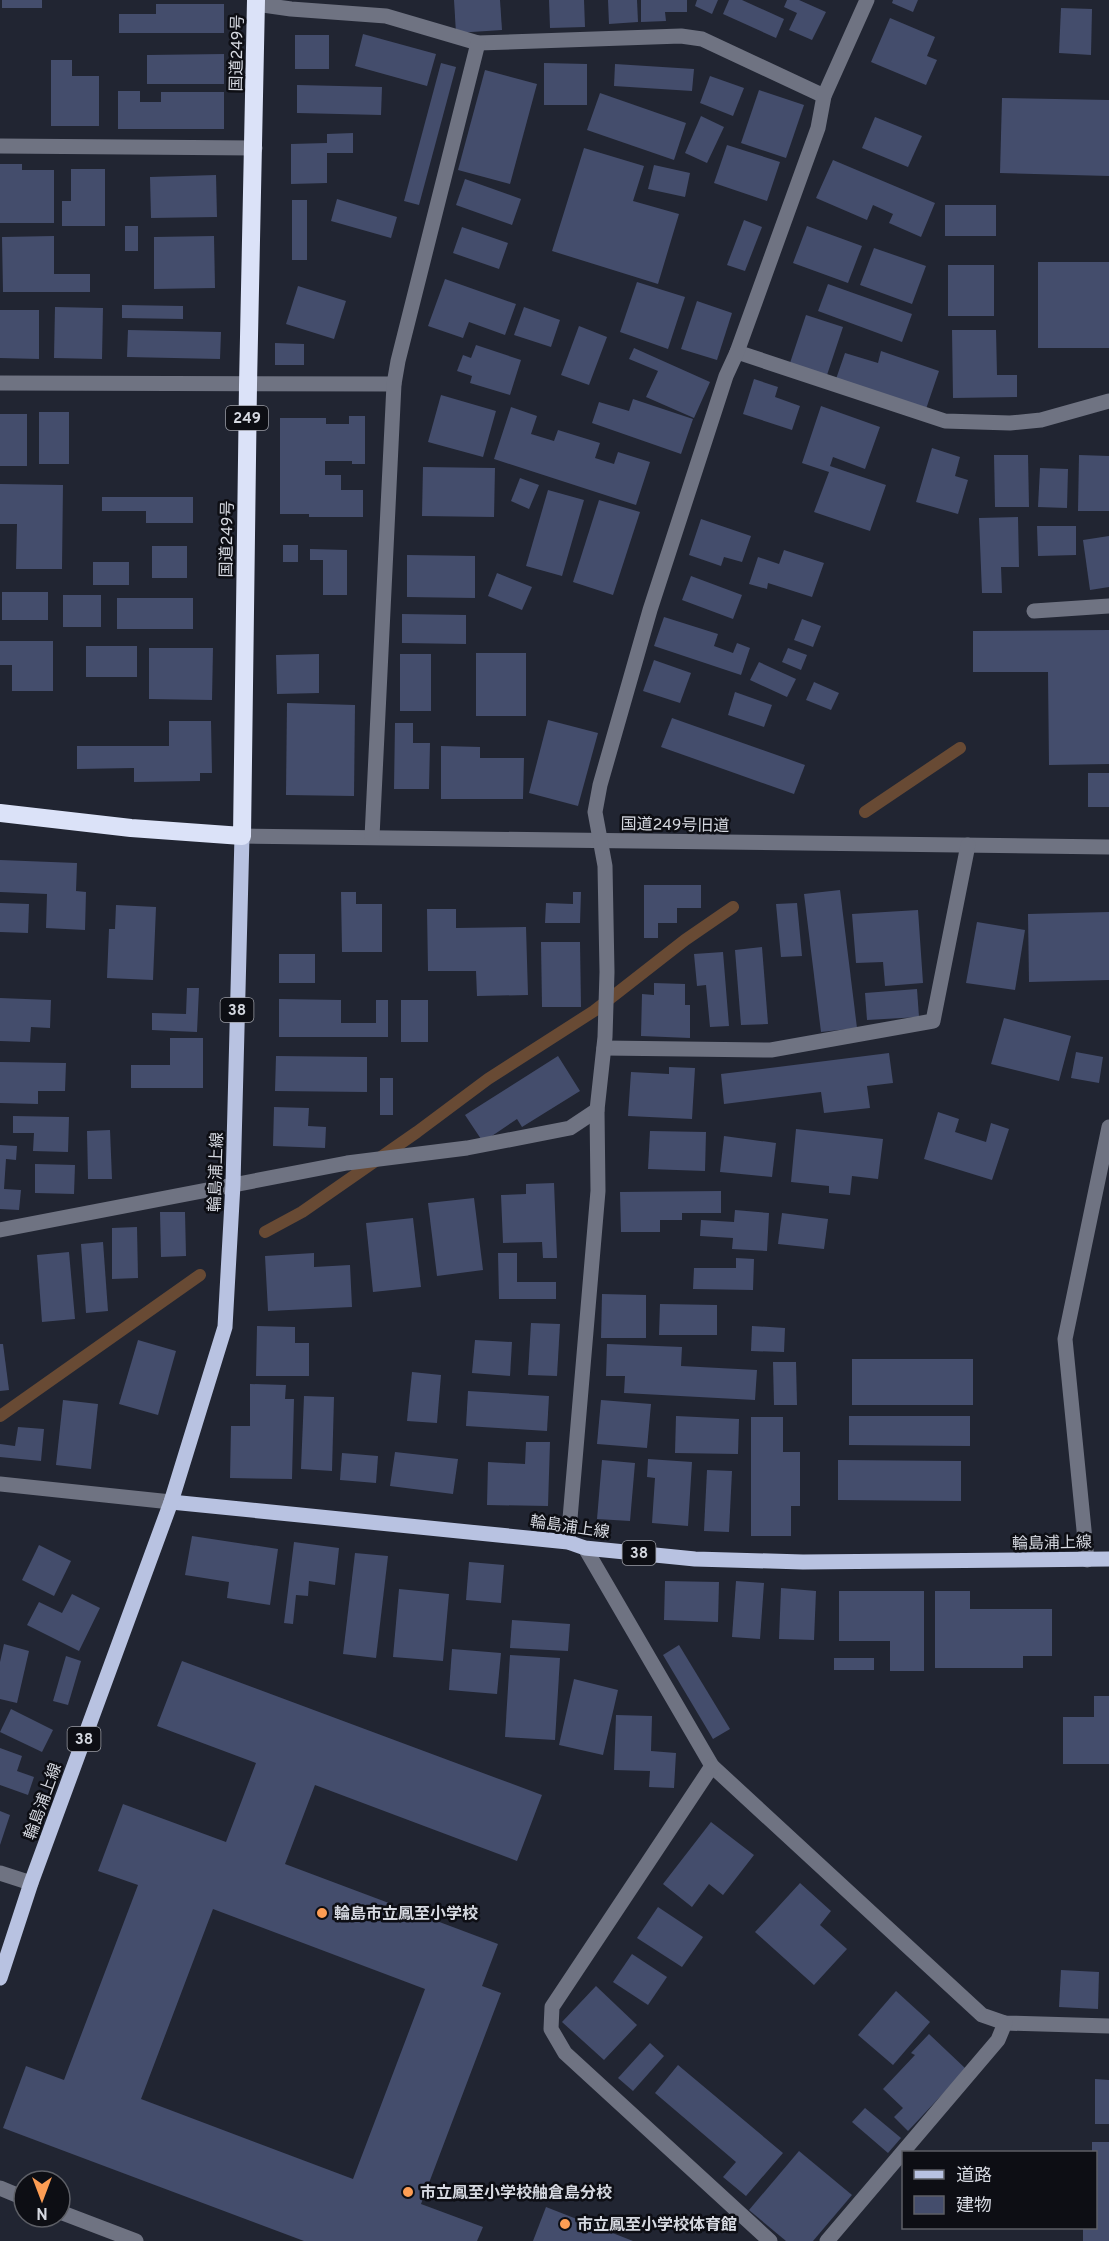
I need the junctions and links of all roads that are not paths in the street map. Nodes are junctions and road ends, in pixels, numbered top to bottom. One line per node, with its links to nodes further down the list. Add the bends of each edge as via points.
1 (867, 0): 4 (street)
2 (256, 2): 3 (street, via 291,9 386,16); 6 (highway, 国道249号 / 249)
3 (478, 43): 4 (street, via 681,36 702,39); 9 (street)
4 (824, 96): 7 (street, via 818,128)
5 (0, 146): 6 (street)
6 (255, 148): 10 (highway, 国道249号 / 249)
7 (737, 352): 11 (street, via 945,421 1041,420); 17 (street, via 650,610 600,785 595,812)
8 (0, 383): 10 (street)
9 (394, 384): 10 (street); 16 (street)
10 (248, 385): 15 (highway, 国道249号 / 249)
11 (1109, 401)
12 (1109, 606): 13 (street)
13 (1034, 611)
14 (0, 813): 15 (highway)
15 (242, 836): 16 (street, 国道249号旧道); 23 (main road, 輪島浦上線 / 38)
16 (372, 837): 17 (street, 国道249号旧道)
17 (600, 842): 18 (street, 国道249号旧道); 20 (street, via 605,866)
18 (968, 845): 19 (street, 国道249号旧道); 20 (street, via 933,1021 771,1050)
19 (1109, 847)
20 (604, 1042): 21 (street)
21 (597, 1110): 23 (street, via 570,1128 467,1148 347,1162); 27 (street, via 598,1191)
22 (1109, 1127): 30 (street, via 1065,1339)
23 (233, 1184): 24 (street); 26 (main road, 輪島浦上線 / 38, via 225,1327)
24 (0, 1230)
25 (0, 1484): 26 (street)
26 (171, 1502): 27 (main road, 輪島浦上線 / 38); 33 (main road, 輪島浦上線 / 38)
27 (568, 1542): 28 (main road, 輪島浦上線 / 38)
28 (585, 1548): 30 (main road, 輪島浦上線 / 38, via 695,1559 771,1561); 31 (street)
29 (1109, 1559): 30 (main road, 輪島浦上線 / 38)
30 (1087, 1560)
31 (712, 1766): 35 (street, via 982,2015); 41 (street, via 552,2007 551,2029 565,2053)
32 (0, 1873): 33 (street)
33 (31, 1883): 34 (main road, 輪島浦上線 / 38)
34 (0, 1978)
35 (1005, 2023): 36 (street); 37 (street, via 998,2040)
36 (1109, 2026)
37 (904, 2151)
38 (902, 2153): 42 (street)
39 (72, 2217): 40 (street)
40 (136, 2241)
41 (770, 2241)
42 (827, 2241)

